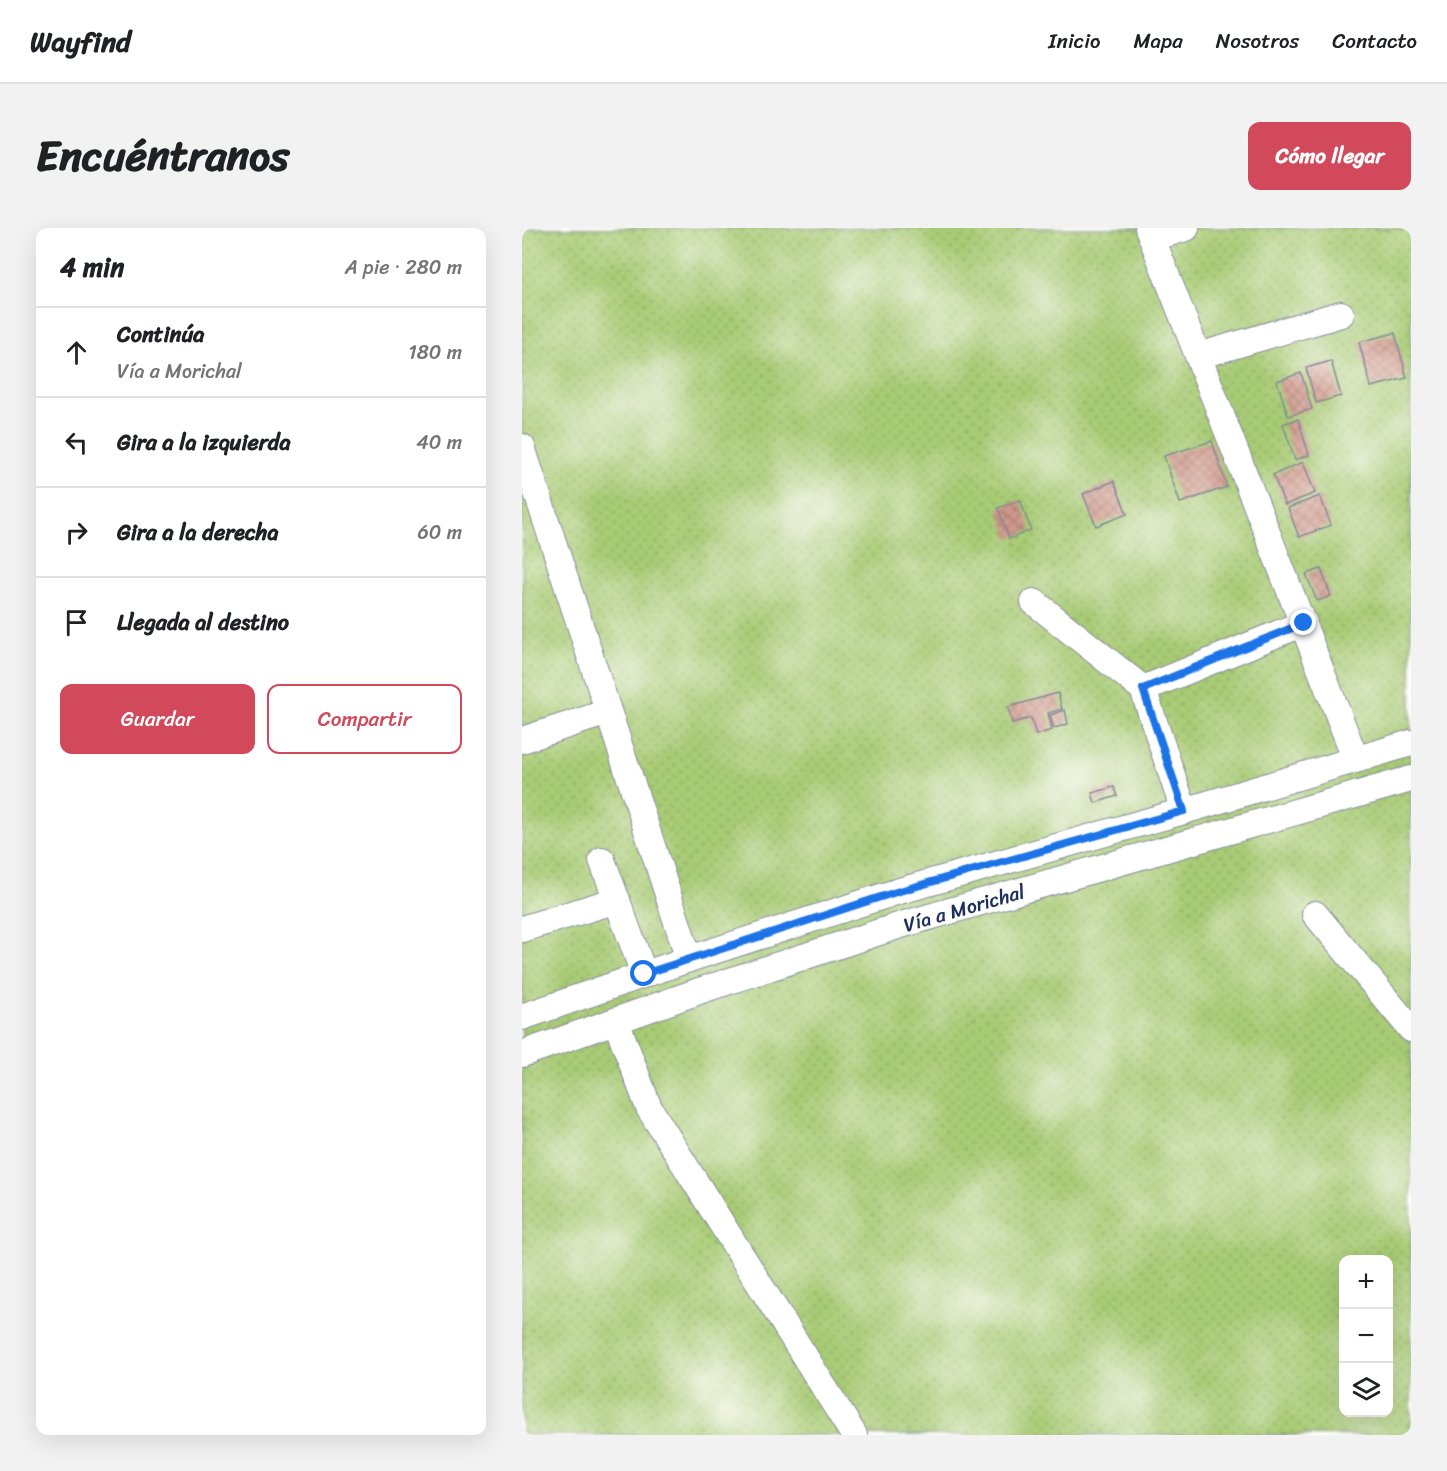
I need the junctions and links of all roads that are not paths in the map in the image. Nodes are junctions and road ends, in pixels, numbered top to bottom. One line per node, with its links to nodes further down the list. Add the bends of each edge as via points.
1 (1186, 228): 2 (street)
2 (1150, 233): 4 (street)
3 (1341, 314): 4 (street)
4 (1198, 356): 7 (street)
5 (522, 447): 9 (street)
6 (1034, 602): 8 (street)
7 (1304, 623): 8 (street); 12 (street)
8 (1143, 689): 14 (street)
9 (608, 712): 10 (street); 19 (street)
10 (522, 740)
11 (1411, 743): 12 (street, Vía a Morichal)
12 (1356, 760): 14 (street, Vía a Morichal)
13 (1411, 779): 22 (street, Vía a Morichal, via 901,925)
14 (1184, 811): 19 (street, Vía a Morichal, via 896,892)
15 (602, 860): 16 (street)
16 (617, 900): 18 (street); 20 (street)
17 (1315, 914): 23 (street)
18 (522, 929)
19 (689, 959): 20 (street, Vía a Morichal)
20 (644, 974): 21 (street, Vía a Morichal)
21 (522, 1017)
22 (616, 1021): 24 (street, Vía a Morichal); 25 (street, via 649,1108)
23 (1411, 1029)
24 (522, 1054)
25 (854, 1435)

